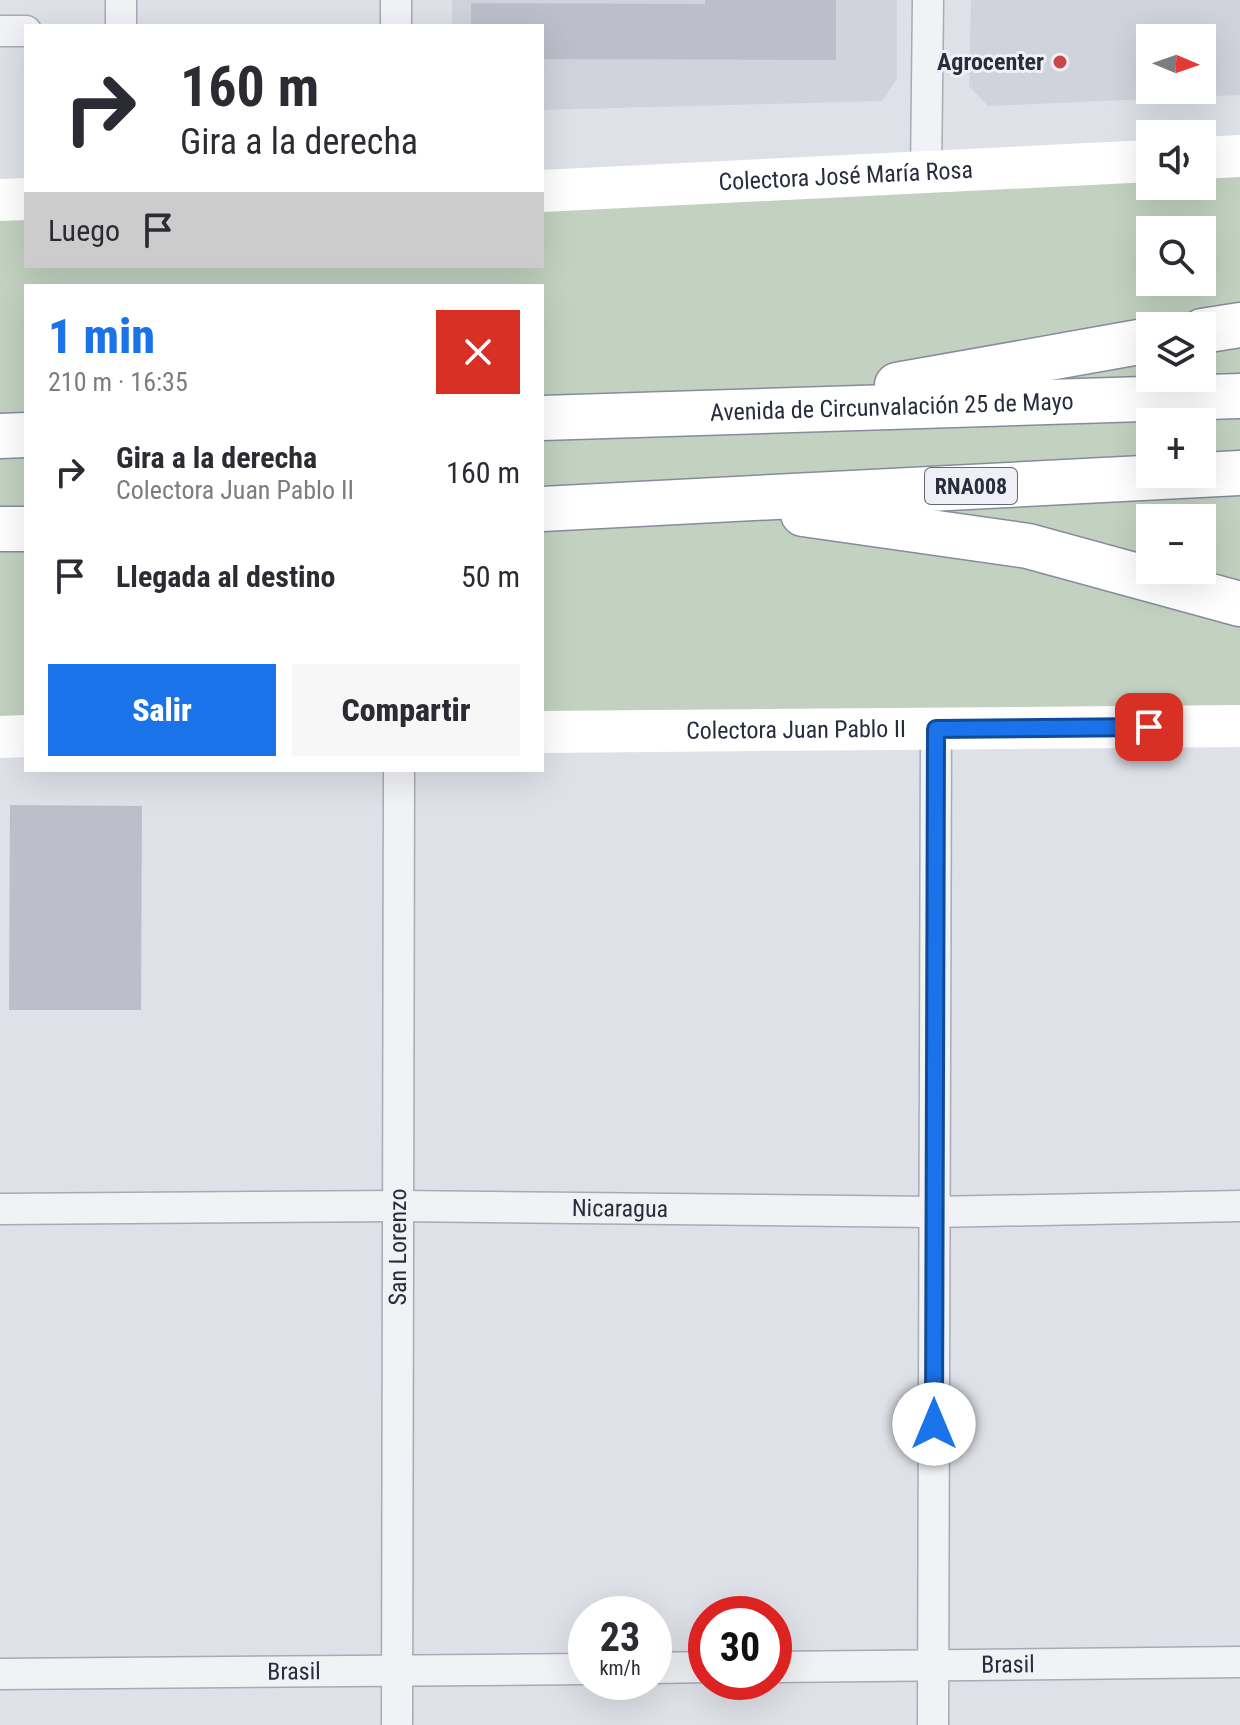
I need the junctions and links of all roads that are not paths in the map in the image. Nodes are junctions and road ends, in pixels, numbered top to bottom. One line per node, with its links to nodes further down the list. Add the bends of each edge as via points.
1 (121, 0): 4 (street)
2 (396, 0): 5 (street)
3 (928, 0): 11 (street)
4 (121, 24)
5 (396, 24)
6 (0, 31): 7 (street)
7 (24, 31)
8 (1240, 156): 9 (main road)
9 (1216, 157)
10 (1136, 162): 11 (main road, Colectora José María Rosa)
11 (926, 175): 12 (main road, Colectora José María Rosa)
12 (544, 191)
13 (24, 199): 14 (main road)
14 (0, 200)
15 (1240, 325): 16 (highway)
16 (1216, 329)
17 (1136, 342): 19 (highway)
18 (1240, 396): 19 (highway, Avenida de Circunvalación 25 de Mayo)
19 (741, 412): 20 (highway, Avenida de Circunvalación 25 de Mayo)
20 (544, 418)
21 (24, 435): 22 (highway)
22 (0, 436)
23 (1240, 473): 24 (highway, RNA008)
24 (702, 500): 25 (highway, RNA008); 28 (highway, via 1028,546)
25 (544, 509)
26 (0, 529): 27 (highway)
27 (24, 529)
28 (1240, 604)
29 (1240, 726): 30 (main road, Colectora Juan Pablo II)
30 (936, 729): 31 (main road, Colectora Juan Pablo II); 38 (street)
31 (544, 732)
32 (24, 736): 33 (main road)
33 (0, 737)
34 (399, 772): 35 (street, San Lorenzo)
35 (398, 1206): 37 (street, Nicaragua); 38 (street, Nicaragua); 43 (street, San Lorenzo)
36 (1240, 1206): 38 (street, Nicaragua)
37 (0, 1209)
38 (934, 1212): 40 (street)
39 (1240, 1662): 40 (street, Brasil)
40 (933, 1665): 41 (street, Brasil); 46 (street)
41 (792, 1667)
42 (568, 1669): 43 (street, Brasil)
43 (397, 1670): 44 (street, Brasil); 45 (street, San Lorenzo)
44 (0, 1674)
45 (397, 1725)
46 (933, 1725)

